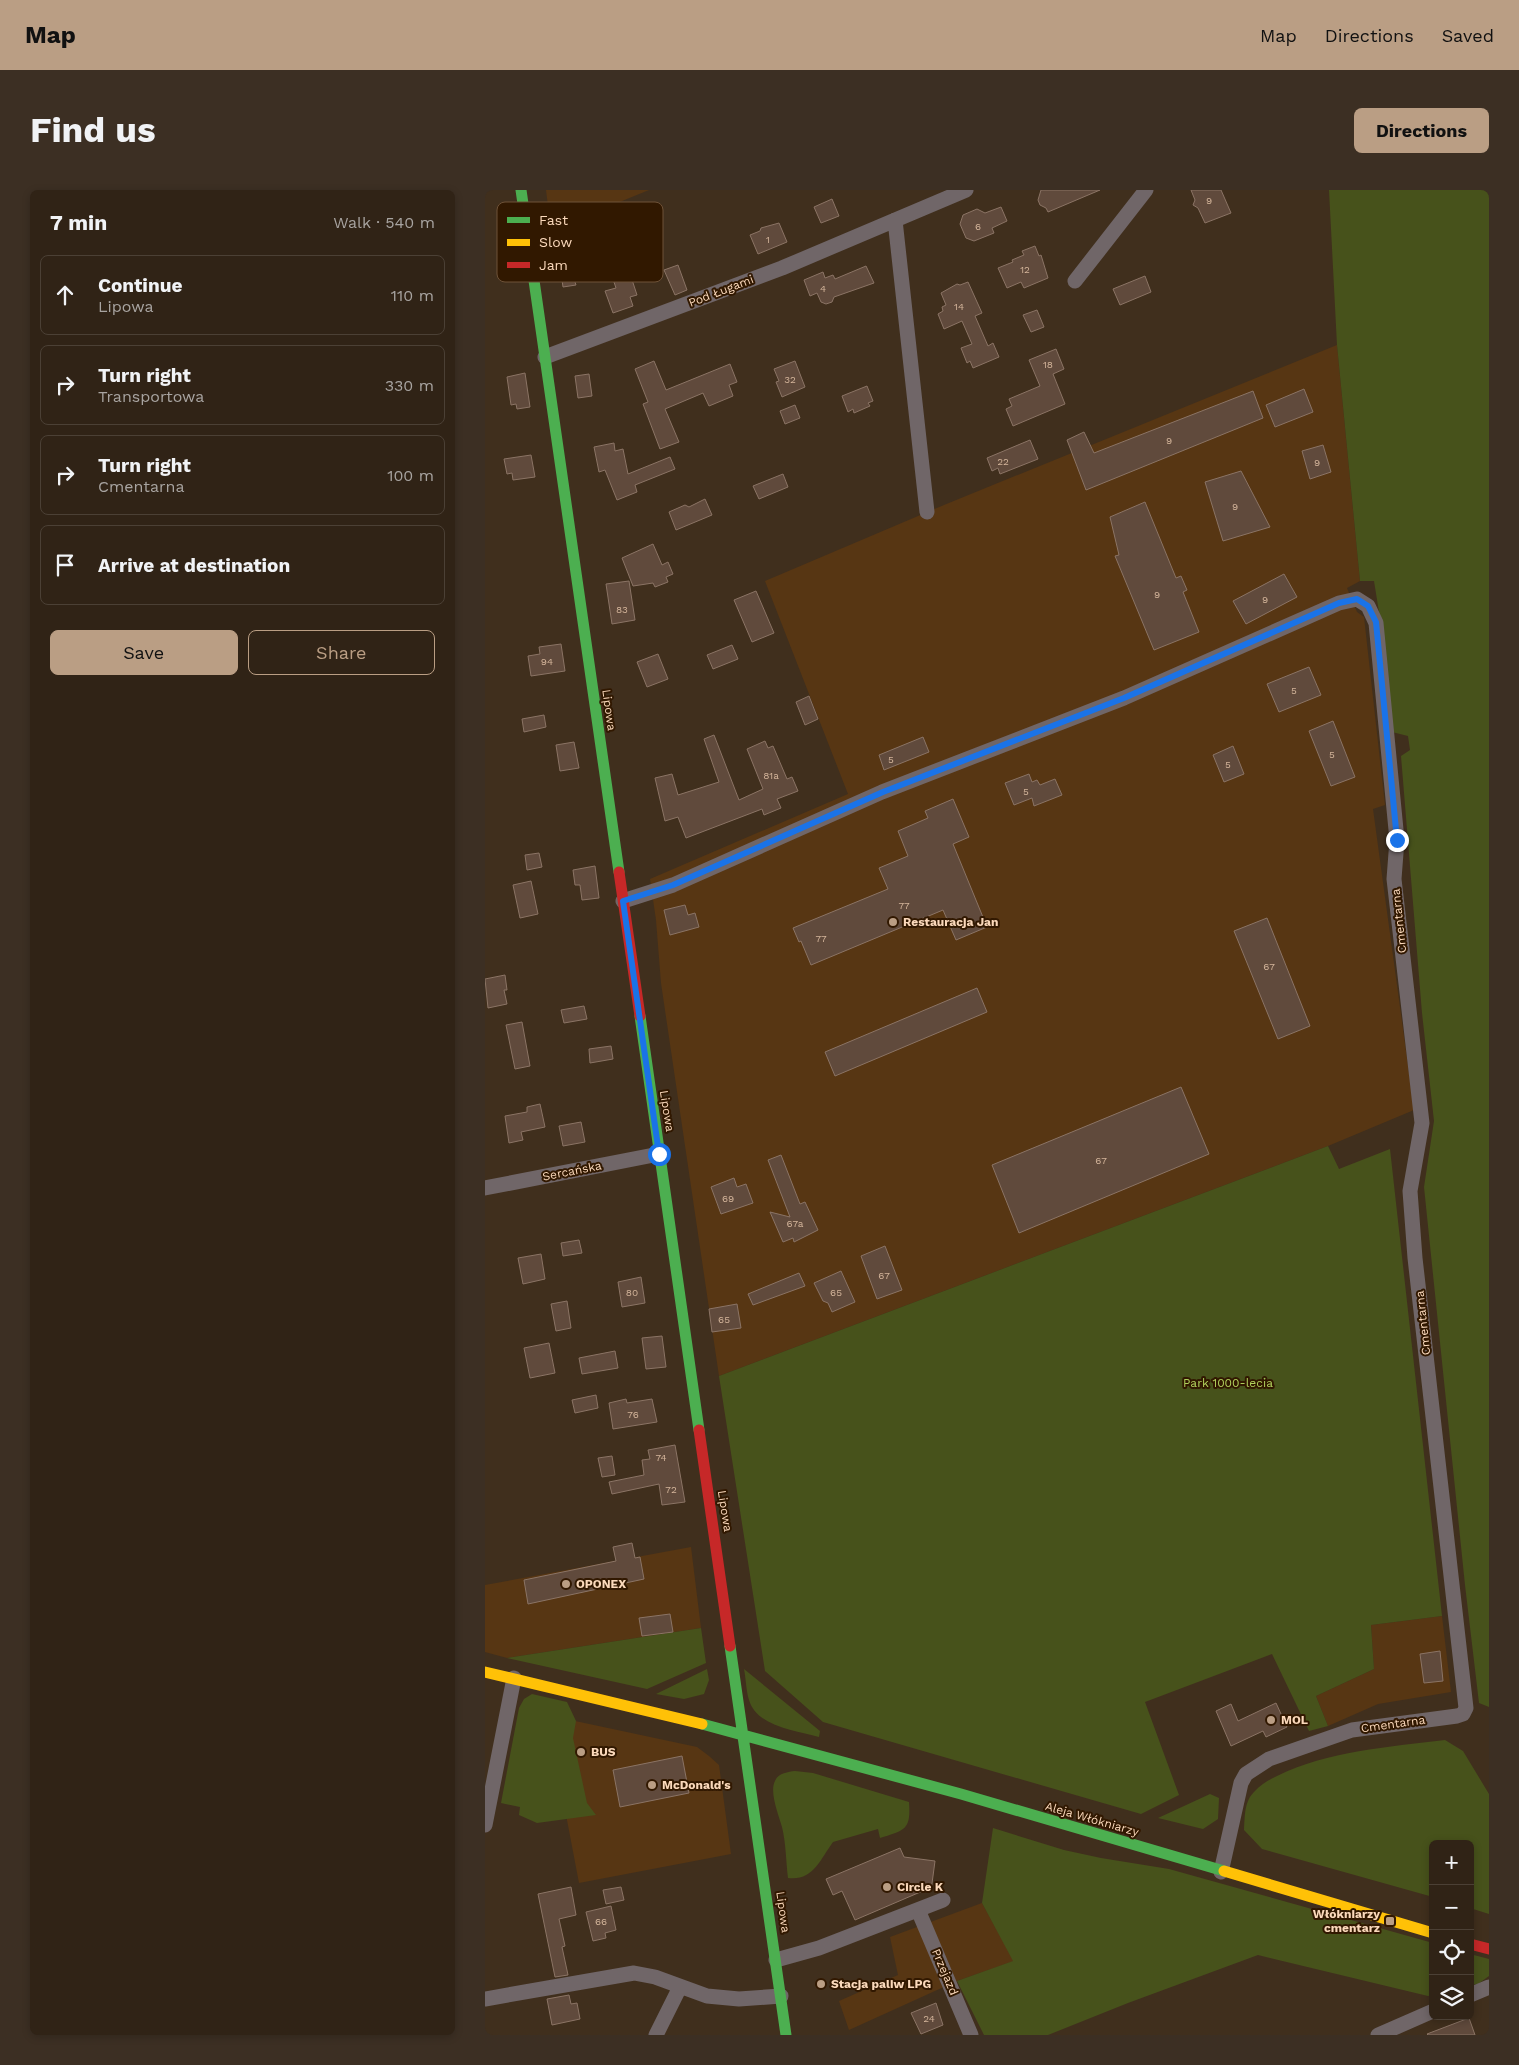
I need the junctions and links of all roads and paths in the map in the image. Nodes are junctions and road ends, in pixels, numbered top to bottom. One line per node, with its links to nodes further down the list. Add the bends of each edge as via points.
1 (966, 190): 3 (street, Pod Ługami)
2 (1146, 190): 4 (street)
3 (895, 220): 6 (street, Pod Ługami, via 782,268); 7 (street)
4 (1075, 280)
5 (534, 282): 6 (main road, Lipowa)
6 (545, 356): 8 (main road, Lipowa)
7 (927, 512)
8 (623, 901): 9 (main road, Lipowa); 16 (street, Cmentarna, via 673,885 883,792 1124,698 1339,603 1357,599 1368,606 1376,622 1397,840 1394,878 1421,1123 1410,1191 1415,1258 1466,1708 1457,1716 1352,1730 1269,1759 1246,1774 1241,1782)
9 (659, 1154): 10 (street, Sercańska); 13 (main road, Lipowa)
10 (485, 1188)
11 (485, 1672): 12 (main road, Aleja Włókniarzy)
12 (514, 1678): 13 (main road, Aleja Włókniarzy); 14 (street)
13 (743, 1734): 16 (main road, Aleja Włókniarzy); 22 (main road, Lipowa)
14 (488, 1797): 15 (street)
15 (485, 1825)
16 (1221, 1872): 19 (main road, Aleja Włókniarzy)
17 (943, 1900): 18 (street)
18 (918, 1910): 22 (street, via 819,1948); 31 (street, Przejazd)
19 (1429, 1932)
20 (1474, 1945): 21 (main road)
21 (1489, 1949)
22 (776, 1960): 26 (main road, Lipowa)
23 (681, 1986): 26 (street, via 707,1996 739,1999); 27 (street, via 635,1974); 29 (street)
24 (1489, 1987): 25 (street)
25 (1474, 1993)
26 (781, 1996): 30 (main road, Lipowa)
27 (485, 1999)
28 (1429, 2014): 32 (street)
29 (656, 2035)
30 (786, 2035)
31 (971, 2035)
32 (1378, 2035)

